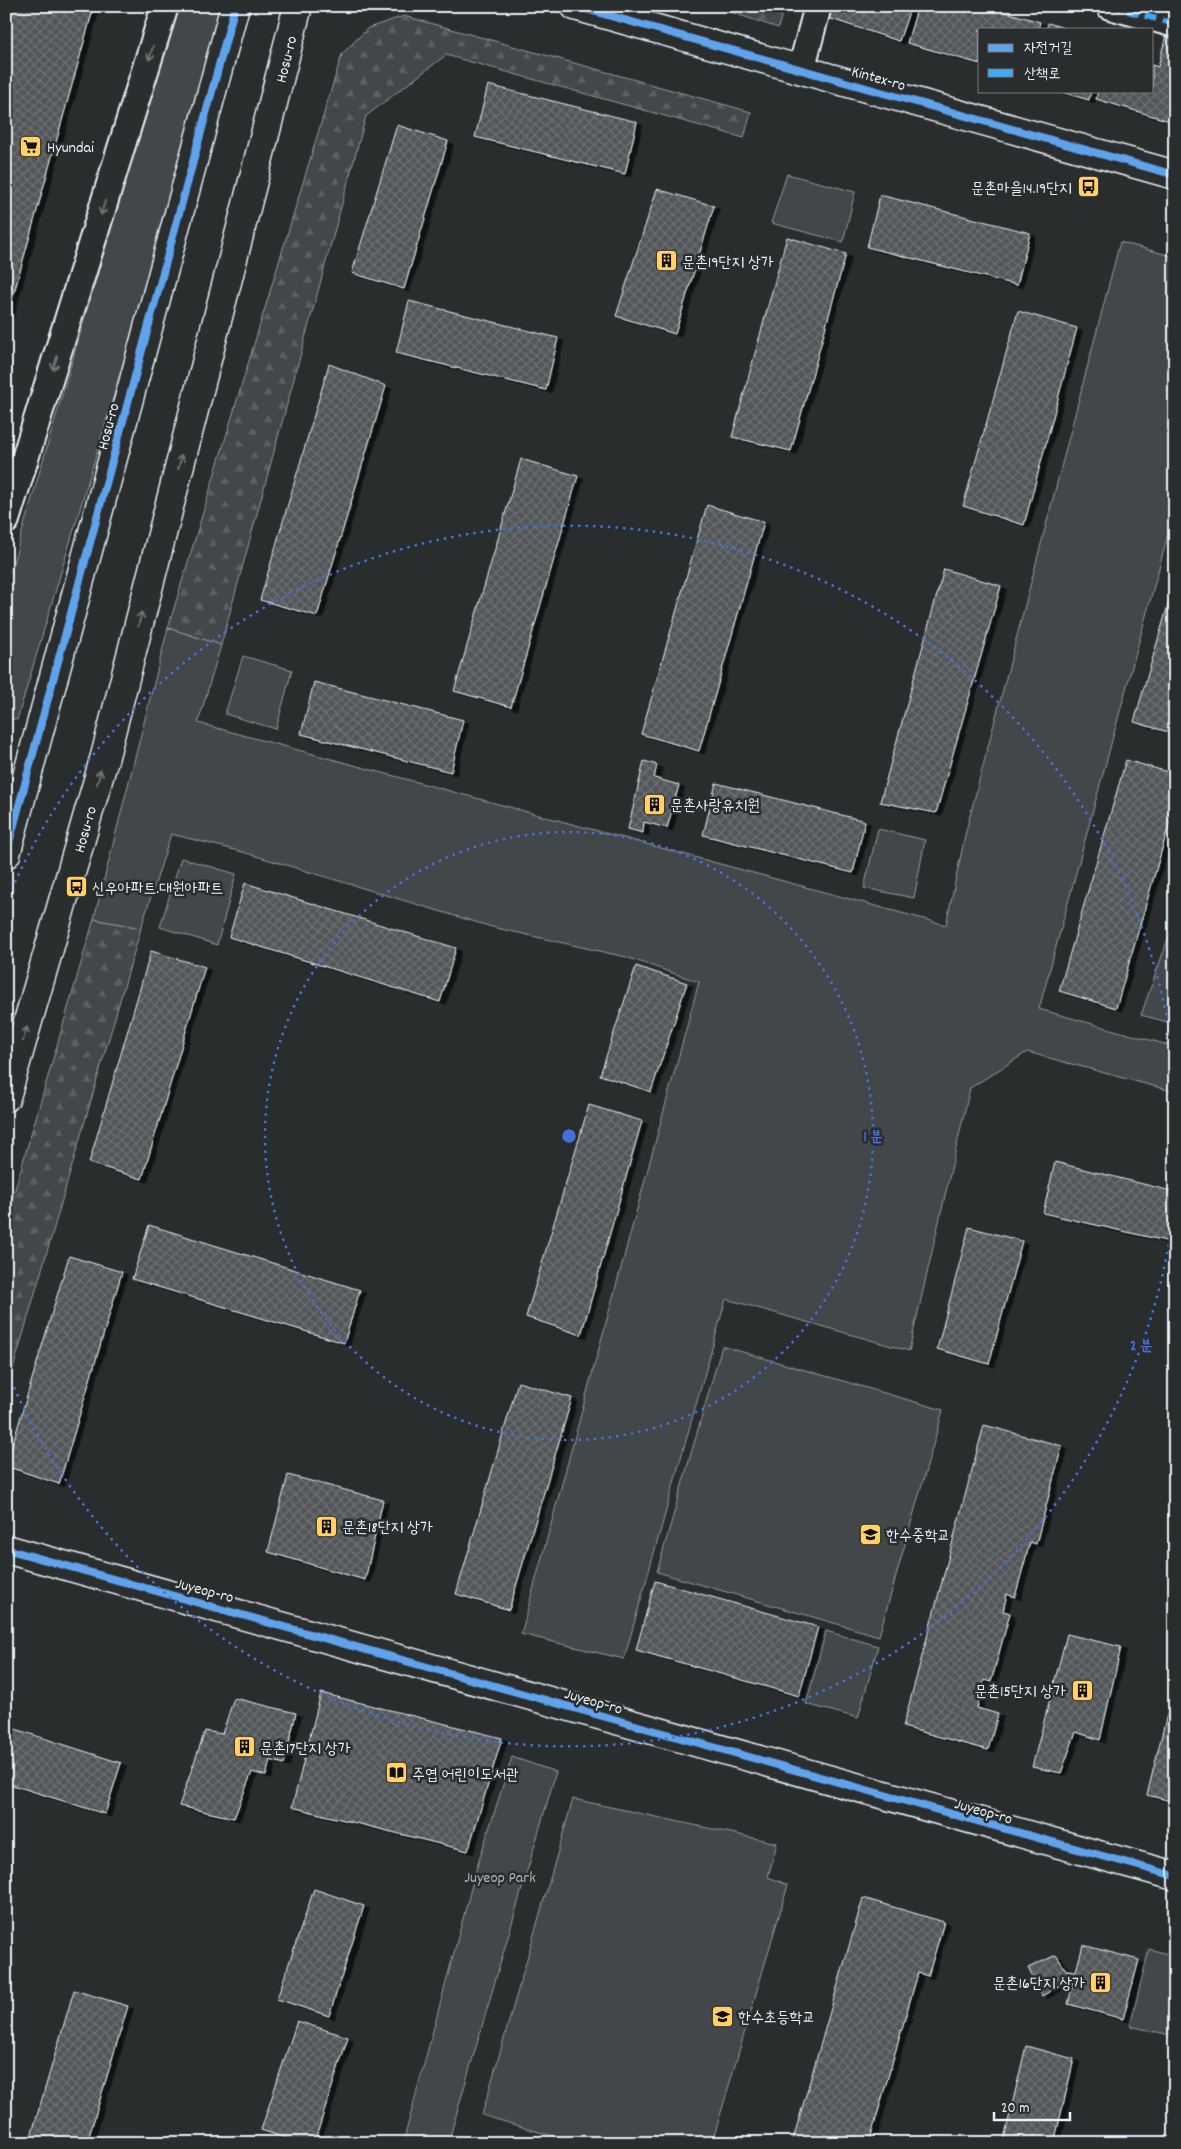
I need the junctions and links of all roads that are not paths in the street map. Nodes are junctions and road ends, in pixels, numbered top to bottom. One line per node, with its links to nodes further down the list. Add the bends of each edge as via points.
1 (165, 6): 10 (street, one-way to 10)
2 (235, 6): 11 (main road, Hosu-ro)
3 (298, 6): 12 (main road, Hosu-ro, one-way to 3, via 104,756)
4 (575, 6): 8 (main road, Kintex-ro)
5 (818, 6): 8 (street)
6 (1110, 6): 7 (street)
7 (1175, 24)
8 (801, 70): 9 (main road, Kintex-ro)
9 (1175, 175)
10 (6, 520)
11 (6, 854)
12 (6, 1097)
13 (6, 1549): 14 (main road, Juyeop-ro, via 1026,1837)
14 (1175, 1876)

